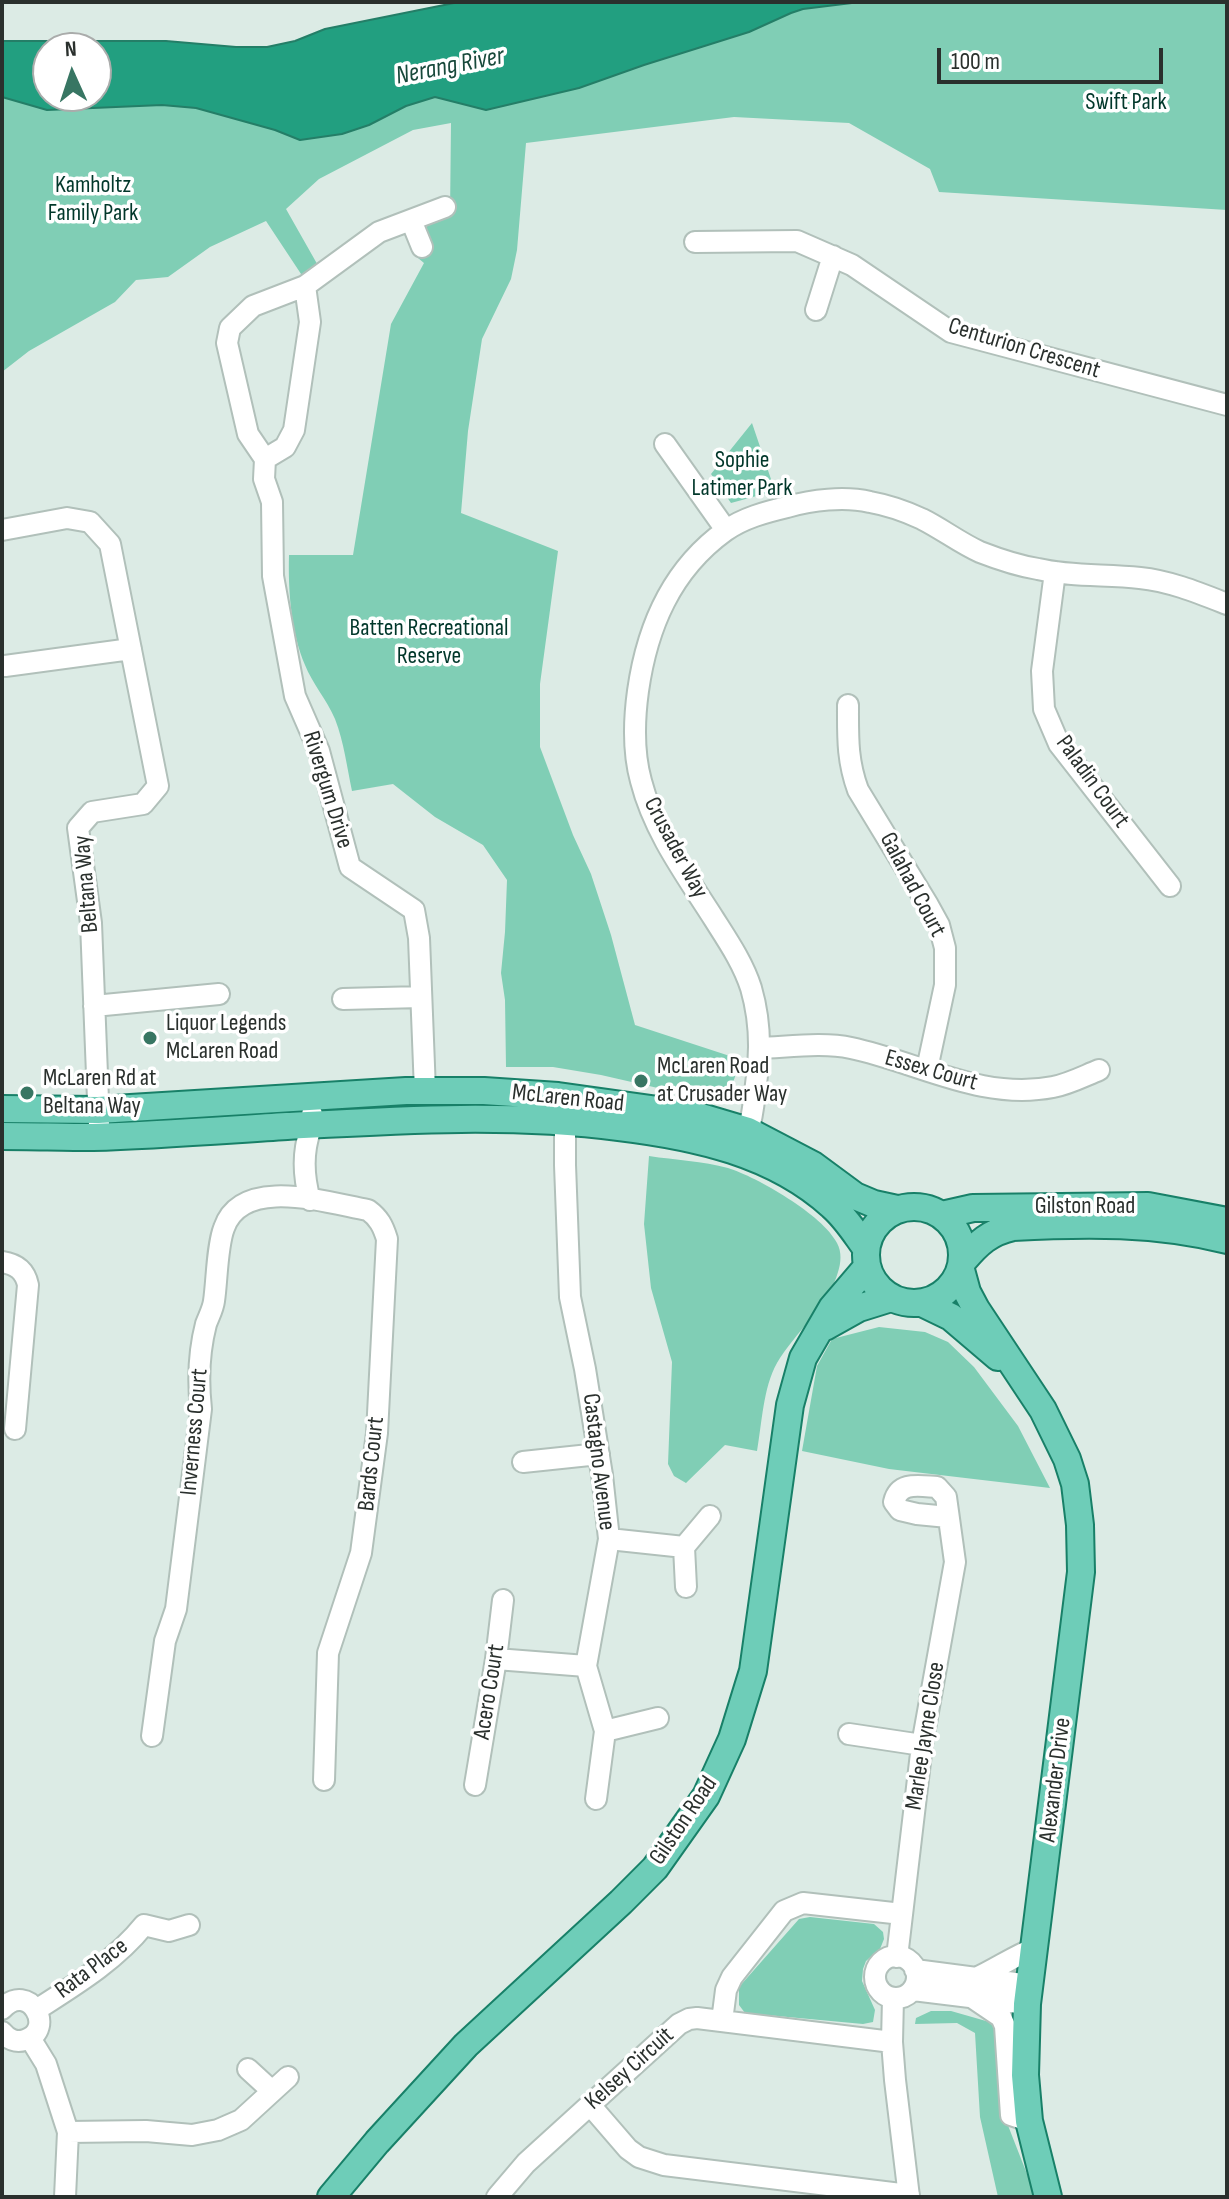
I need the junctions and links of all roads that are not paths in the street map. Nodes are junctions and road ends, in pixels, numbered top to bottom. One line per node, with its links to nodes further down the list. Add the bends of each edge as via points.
1 (445, 207): 2 (street, Rivergum Drive)
2 (411, 220): 4 (street); 6 (street, Rivergum Drive, via 379,232)
3 (695, 242): 5 (street, Centurion Crescent, via 797,241)
4 (422, 247)
5 (833, 256): 7 (street); 8 (street, Centurion Crescent, via 951,332)
6 (305, 286): 10 (street, via 310,322 294,430 285,447); 10 (street, Rivergum Drive, via 253,306 230,328 227,343 248,434)
7 (816, 310)
8 (1227, 405)
9 (665, 444): 12 (street)
10 (265, 459): 20 (street, Rivergum Drive, via 264,479 272,502 273,576 295,696 319,751 350,867 414,910)
11 (2, 530): 15 (street, Beltana Way, via 67,518 90,522 110,544)
12 (726, 530): 13 (street, Crusader Way, via 759,514 814,499 869,501 919,518 979,551); 23 (street, Crusader Way, via 683,574 654,623 642,661 636,745 651,814 751,987)
13 (1055, 572): 14 (street, Crusader Way, via 1141,578); 18 (street, Paladin Court, via 1042,671 1044,709 1059,744)
14 (1227, 604)
15 (131, 649): 16 (street); 22 (street, Beltana Way, via 158,786 143,804 92,812 78,828 91,923)
16 (5, 666)
17 (848, 705): 24 (street, Galahad Court, via 848,750 858,790 928,905 945,948 945,985)
18 (1170, 886)
19 (219, 994): 22 (street)
20 (421, 997): 21 (street); 26 (street, Rivergum Drive)
21 (343, 999)
22 (94, 1006): 29 (street, Beltana Way)
23 (760, 1048): 24 (street, Essex Court, via 849,1047); 32 (street, Crusader Way)
24 (927, 1069): 25 (street, Essex Court, via 959,1082 1029,1090 1056,1087)
25 (1099, 1070)
26 (425, 1091): 27 (main road, McLaren Road); 32 (main road, McLaren Road, via 596,1101 694,1115)
27 (312, 1097): 29 (main road, McLaren Road); 31 (street)
28 (2, 1109): 29 (main road, McLaren Road)
29 (98, 1110): 34 (street, Beltana Way)
30 (565, 1121): 31 (main road, McLaren Road, via 464,1118); 40 (main road, McLaren Road, via 691,1139 768,1164 831,1205 849,1223); 48 (street, Castagno Avenue, via 570,1297)
31 (312, 1125): 34 (main road, McLaren Road); 35 (street, via 320,1144)
32 (748, 1131): 36 (main road, McLaren Road, via 813,1165 855,1196)
33 (2, 1136): 34 (main road, McLaren Road)
34 (99, 1136)
35 (310, 1200): 61 (street, Inverness Court, via 249,1200 223,1228 198,1384 201,1409 176,1609 165,1641); 63 (street, Bards Court, via 368,1210 382,1224 387,1239 377,1433 361,1553 328,1653)
36 (897, 1209): 37 (main road, via 919,1207); 40 (main road, via 876,1224)
37 (942, 1215): 38 (main road, Gilston Road, via 973,1208 1148,1206); 42 (main road, via 959,1235)
38 (1227, 1221)
39 (1227, 1240): 42 (main road, Gilston Road, via 1129,1225 1013,1227 978,1243)
40 (866, 1258): 43 (main road, via 872,1280); 45 (main road, Gilston Road)
41 (2, 1262): 47 (street, via 21,1270 28,1285)
42 (962, 1265): 44 (main road, via 946,1292); 46 (main road, Alexander Drive, via 967,1292)
43 (891, 1298): 44 (main road); 45 (main road, via 859,1308)
44 (922, 1303): 46 (main road, Alexander Drive, via 951,1317)
45 (820, 1330): 86 (main road, Gilston Road, via 803,1358 790,1405 753,1671 732,1739 706,1796 649,1874 466,2045)
46 (1019, 1375): 68 (main road, Alexander Drive, via 1067,1459 1080,1525 1081,1572)
47 (15, 1429)
48 (599, 1454): 49 (street); 52 (street, Castagno Avenue)
49 (523, 1462)
50 (710, 1516): 53 (street)
51 (948, 1517): 62 (street, Marlee Jayne Close, via 955,1562)
52 (609, 1539): 53 (street); 57 (street, Castagno Avenue)
53 (684, 1547): 54 (street)
54 (686, 1587)
55 (503, 1600): 56 (street, Acero Court)
56 (496, 1659): 57 (street); 64 (street, Acero Court)
57 (586, 1666): 59 (street, Castagno Avenue)
58 (658, 1718): 59 (street)
59 (605, 1731): 65 (street, Castagno Avenue)
60 (849, 1734): 62 (street)
61 (152, 1736)
62 (922, 1745): 66 (street, Marlee Jayne Close)
63 (324, 1780)
64 (475, 1785)
65 (596, 1799)
66 (902, 1914): 69 (street, Marlee Jayne Close); 76 (street, via 803,1903 784,1911 732,1977)
67 (189, 1925): 75 (street, Rata Place, via 169,1931 144,1925 116,1955)
68 (1035, 1948): 71 (street, via 1013,1957); 72 (main road, Alexander Drive)
69 (897, 1957): 70 (street, via 908,1961); 73 (street, via 882,1962 875,1976 879,1990)
70 (914, 1980): 71 (street); 73 (street, via 906,1995)
71 (974, 1988): 72 (street); 82 (street, via 1005,2026 1011,2115)
72 (1029, 1995): 82 (main road, Alexander Drive)
73 (893, 1998): 79 (street)
74 (4, 2003): 75 (street, via 27,2002)
75 (36, 2010): 78 (street, via 40,2022)
76 (722, 2021): 79 (street, Kelsey Circuit); 81 (street, Kelsey Circuit, via 697,2018 679,2024)
77 (2, 2032): 78 (street, via 11,2040)
78 (30, 2038): 83 (street, via 46,2064)
79 (892, 2042): 84 (street)
80 (248, 2069): 83 (street, via 280,2084 241,2120 218,2130 192,2135)
81 (590, 2105): 84 (street, via 628,2149 664,2165); 87 (street, Kelsey Circuit)
82 (1029, 2121): 88 (main road, Alexander Drive)
83 (68, 2132): 85 (street)
84 (909, 2196)
85 (65, 2197)
86 (331, 2197)
87 (497, 2197)
88 (1048, 2197)

